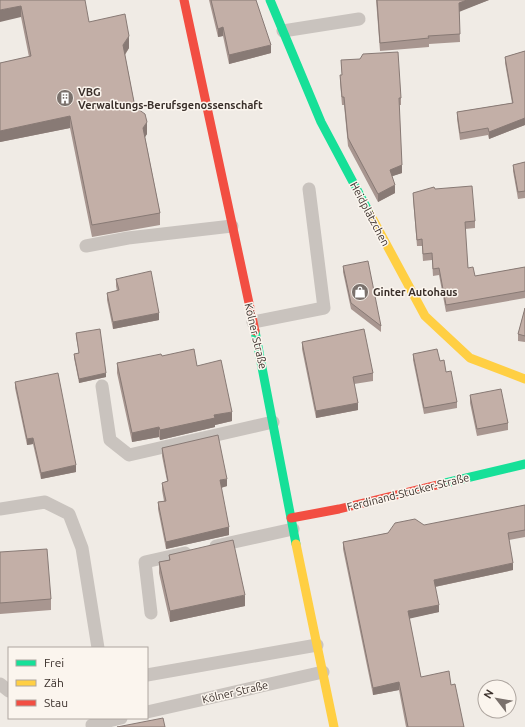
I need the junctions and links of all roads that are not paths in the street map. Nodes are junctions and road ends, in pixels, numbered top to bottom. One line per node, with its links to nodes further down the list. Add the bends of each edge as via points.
1 (184, 0): 6 (main road, Kölner Straße)
2 (270, 0): 4 (main road, Heidplätzchen)
3 (360, 19): 4 (lane)
4 (283, 31): 9 (main road, Heidplätzchen, via 321,122 424,316 470,358)
5 (309, 190): 8 (lane, via 324,308)
6 (232, 226): 7 (lane, via 128,238); 8 (main road, Kölner Straße)
7 (86, 246)
8 (253, 322): 11 (main road, Kölner Straße)
9 (525, 380)
10 (102, 386): 11 (lane, via 110,440 129,455)
11 (273, 422): 14 (main road, Kölner Straße)
12 (525, 464): 14 (main road, Ferdinand-Stucker-Straße, via 339,509)
13 (0, 509): 17 (lane, via 45,502 69,514 82,548)
14 (292, 523): 15 (lane, via 204,549 145,562); 16 (main road, Kölner Straße)
15 (152, 613)
16 (317, 645): 18 (main road, Kölner Straße); 19 (lane)
17 (98, 647)
18 (323, 672): 22 (lane, Kölner Straße); 25 (main road, Kölner Straße)
19 (148, 675)
20 (0, 684): 21 (lane)
21 (8, 690)
22 (148, 712)
23 (116, 719): 24 (lane)
24 (92, 724)
25 (334, 727)

